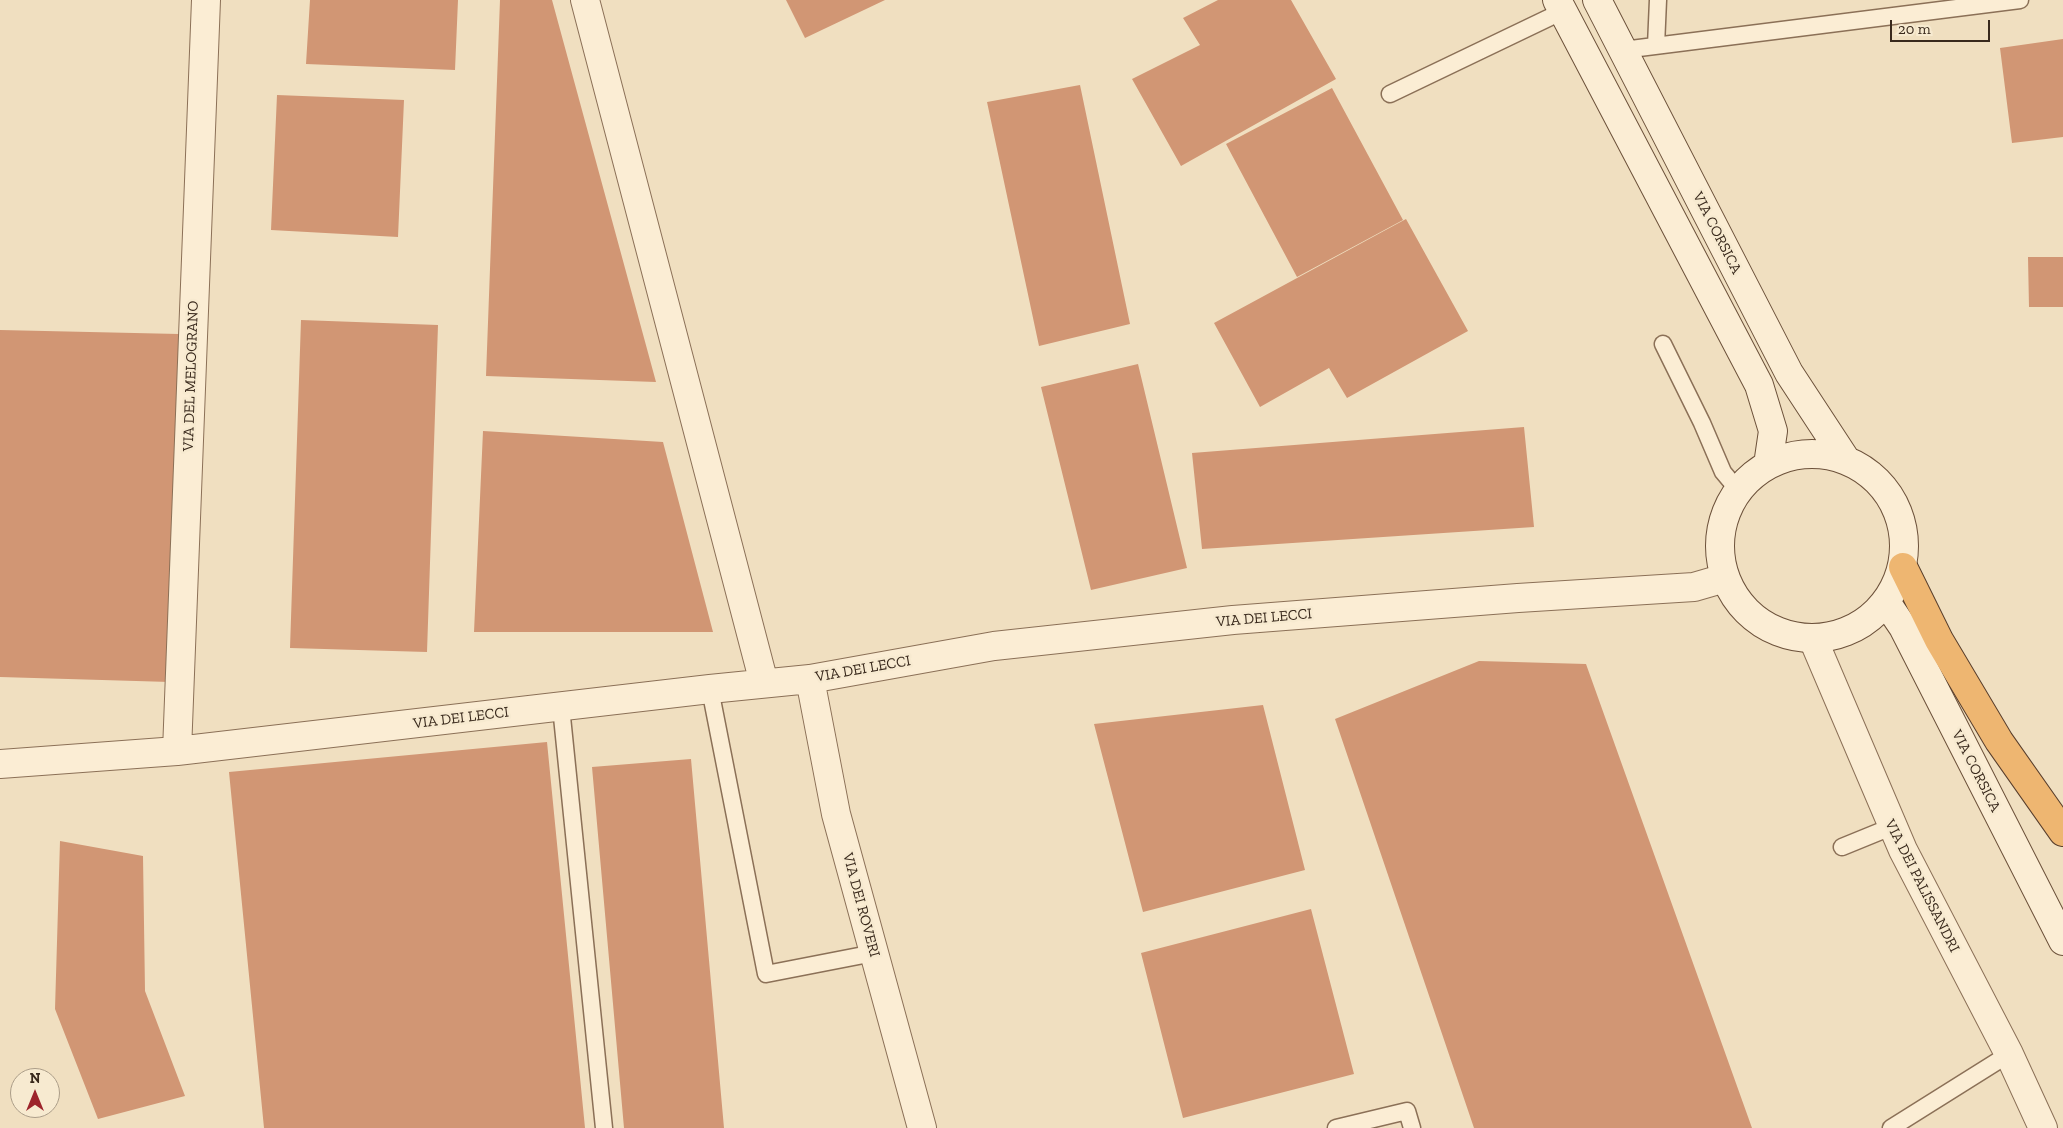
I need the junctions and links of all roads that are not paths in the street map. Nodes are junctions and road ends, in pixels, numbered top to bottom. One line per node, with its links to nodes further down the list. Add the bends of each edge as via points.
1 (206, 0): 22 (street, VIA DEL MELOGRANO)
2 (585, 0): 19 (street)
3 (1597, 0): 8 (street, VIA CORSICA)
4 (1658, 0): 7 (lane)
5 (2020, 0): 7 (lane)
6 (1560, 5): 9 (lane); 12 (street, via 1759,385 1773,430)
7 (1656, 46): 8 (lane)
8 (1623, 50): 11 (street, VIA CORSICA, via 1789,373)
9 (1390, 94)
10 (1663, 344): 13 (lane, via 1723,472)
11 (1846, 460): 12 (street, VIA CORSICA, via 1814,453 1789,456); 14 (street, VIA CORSICA, via 1872,475 1891,496 1903,526 1905,551)
12 (1768, 465): 13 (street, VIA CORSICA)
13 (1738, 490): 15 (street, VIA CORSICA, via 1722,525 1720,551)
14 (1902, 567): 16 (street, VIA CORSICA); 25 (highway, via 1939,640 1999,742)
15 (1726, 578): 17 (street, VIA CORSICA, via 1742,606 1762,624 1789,635); 18 (street, VIA DEI LECCI, via 1694,587 1233,620 994,646)
16 (1886, 602): 17 (street, VIA CORSICA, via 1857,627 1833,636); 27 (street, VIA CORSICA, via 1903,627)
17 (1813, 638): 24 (street, VIA DEI PALISSANDRI)
18 (810, 679): 19 (street, VIA DEI LECCI); 28 (street, VIA DEI ROVERI, via 836,814)
19 (764, 683): 20 (street, VIA DEI LECCI)
20 (710, 689): 21 (street, VIA DEI LECCI); 28 (lane, via 766,974)
21 (561, 707): 22 (street, VIA DEI LECCI); 30 (lane)
22 (177, 751): 23 (street, VIA DEI LECCI)
23 (0, 764)
24 (1891, 827): 26 (lane); 29 (street, VIA DEI PALISSANDRI)
25 (2063, 832)
26 (1842, 846)
27 (2063, 941)
28 (874, 953): 31 (street, VIA DEI ROVERI)
29 (2009, 1054): 34 (lane); 35 (street, VIA DEI PALISSANDRI)
30 (604, 1128)
31 (922, 1128)
32 (1336, 1128): 33 (lane, via 1407,1111)
33 (1412, 1128)
34 (1892, 1128)
35 (2043, 1128)

